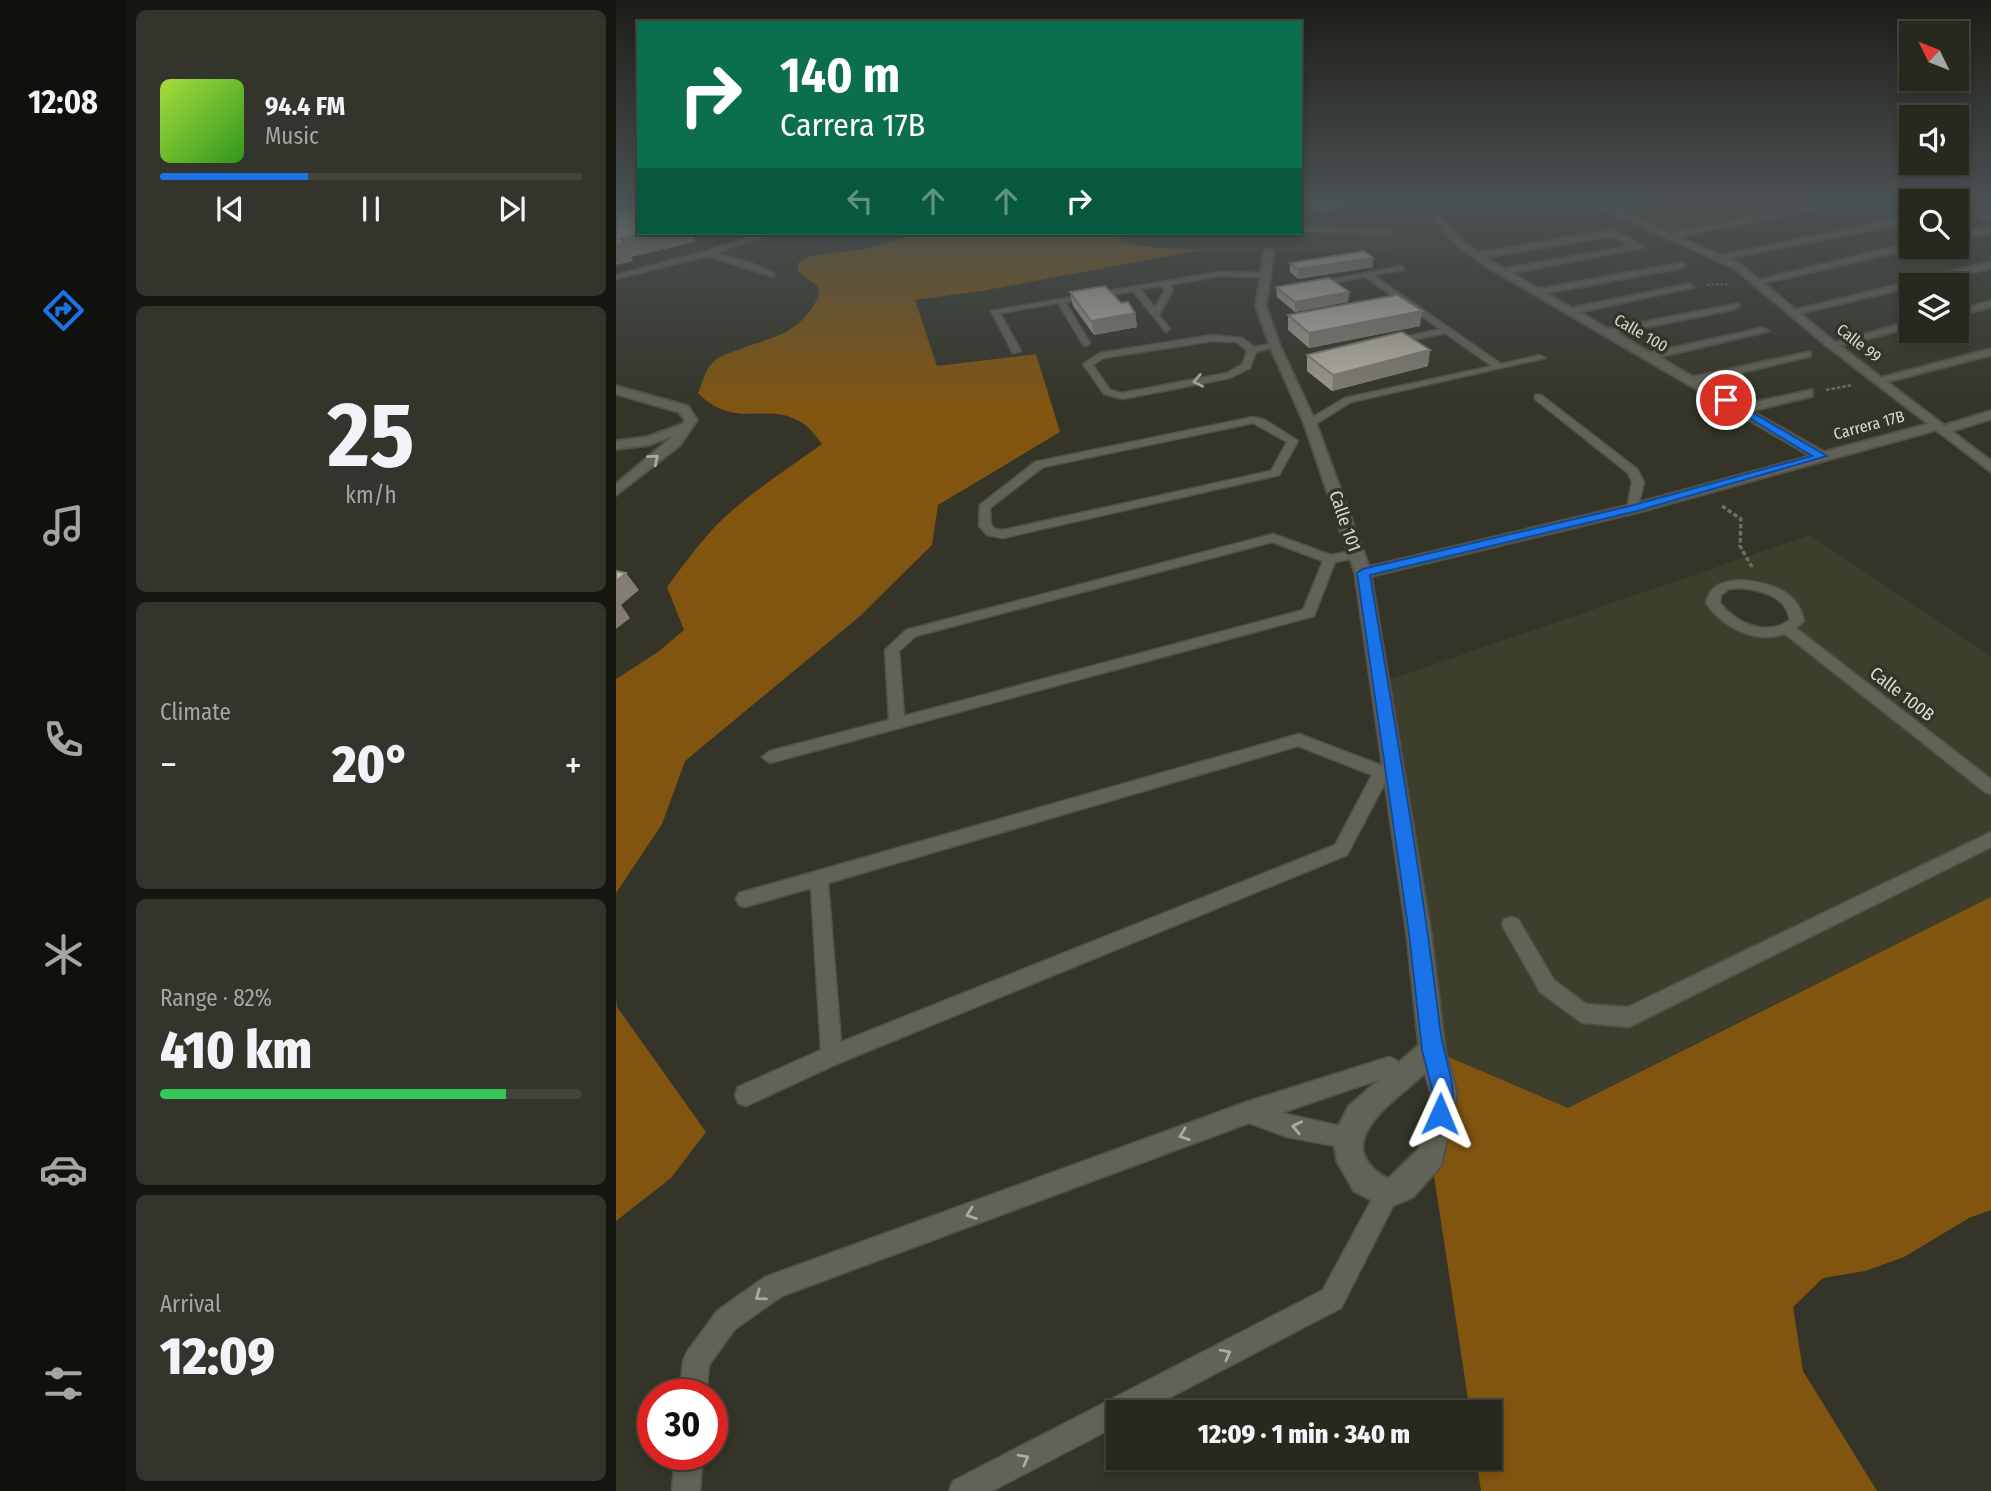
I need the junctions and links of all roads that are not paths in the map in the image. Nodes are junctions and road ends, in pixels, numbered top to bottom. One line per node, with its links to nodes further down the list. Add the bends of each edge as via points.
1 (642, 270): 15 (lane)
2 (759, 270): 12 (lane)
3 (1265, 270): 13 (street, Calle 101)
4 (1393, 270): 14 (lane)
5 (1498, 270): 11 (street, Calle 100)
6 (1515, 270): 11 (street)
7 (1656, 270): 21 (street)
8 (1741, 270): 16 (street, Calle 99)
9 (1809, 270): 16 (street)
10 (1972, 270): 29 (street)
11 (1502, 272): 21 (street, Calle 100)
12 (771, 275)
13 (1264, 275): 17 (lane, via 1219,274); 39 (street, Calle 101, via 1261,306)
14 (1367, 275): 18 (lane); 23 (lane)
15 (616, 276)
16 (1755, 282): 29 (street, Calle 99)
17 (1164, 284): 20 (lane); 30 (lane, via 1168,290)
18 (1310, 285)
19 (1689, 287): 28 (street)
20 (1135, 288): 22 (lane); 30 (lane)
21 (1537, 292): 28 (street, Calle 100)
22 (1060, 300): 36 (lane); 41 (lane, via 995,311)
23 (1405, 301): 24 (lane); 33 (lane)
24 (1392, 303)
25 (1991, 304): 27 (street)
26 (1734, 306): 35 (street)
27 (1969, 310)
28 (1570, 311): 35 (street, Calle 100)
29 (1792, 312): 38 (street, Calle 99)
30 (1155, 315): 32 (lane)
31 (1899, 327): 38 (street)
32 (1166, 329)
33 (1448, 330): 37 (lane); 46 (lane)
34 (1763, 331): 44 (street)
35 (1608, 332): 44 (street, Calle 100)
36 (1086, 342)
37 (1384, 344)
38 (1832, 345): 47 (street, Calle 99)
39 (1275, 346): 40 (lane); 56 (street, Calle 101)
40 (1252, 350): 40 (lane, one-way to 40, via 1247,366 1230,375 1122,396 1107,392 1088,364 1101,356 1212,338 1239,340)
41 (1016, 351)
42 (1991, 352): 47 (street)
43 (1806, 354): 48 (street)
44 (1650, 356): 48 (street, Calle 100)
45 (1540, 358): 46 (lane)
46 (1498, 366): 56 (lane, via 1348,400)
47 (1878, 380): 55 (street, Calle 99)
48 (1692, 381): 52 (street, Calle 100)
49 (616, 390): 54 (street, via 684,409 691,419)
50 (1808, 393): 52 (street)
51 (1538, 397): 62 (lane, via 1633,471 1638,482)
52 (1744, 410): 59 (street, Calle 100)
53 (1991, 415): 55 (street, Carrera 17B)
54 (689, 425): 58 (street, via 649,441); 61 (street, one-way to 54)
55 (1939, 428): 59 (street, Carrera 17B); 60 (street, Calle 99)
56 (1312, 430): 57 (lane); 63 (street, Calle 101)
57 (1293, 441): 57 (lane, via 1252,420 1039,464 984,507 985,526 1003,534 1275,472)
58 (616, 445)
59 (1821, 456): 62 (street, Carrera 17B)
60 (1991, 468)
61 (616, 491)
62 (1633, 509): 65 (street, Carrera 17B)
63 (1357, 554): 64 (lane); 65 (street, Calle 101)
64 (1330, 559): 67 (lane, via 1309,613); 67 (lane, via 1273,538 911,633 892,650)
65 (1363, 573): 69 (street, Calle 101, via 1380,667)
66 (1788, 629): 66 (lane, via 1773,633 1734,625 1720,615 1713,603 1715,593 1725,586 1756,585 1774,590 1797,611 1797,621); 70 (lane, Calle 100B)
67 (897, 724): 68 (lane)
68 (770, 757)
69 (1387, 771): 72 (lane, via 1300,740); 75 (street, Calle 101, via 1419,934); 76 (lane, via 1341,850)
70 (1991, 788)
71 (1991, 839): 74 (lane, via 1629,1017 1583,1013 1547,986)
72 (819, 878): 73 (lane); 76 (lane)
73 (746, 899)
74 (1511, 925)
75 (1432, 1050): 80 (street, via 1359,1116); 81 (street, Calle 101, via 1444,1093 1432,1156 1403,1186)
76 (832, 1056): 78 (lane)
77 (1389, 1067): 79 (lane)
78 (746, 1095)
79 (1249, 1112): 80 (lane, one-way to 79, via 1287,1126); 82 (lane, one-way to 82, via 774,1286 726,1320 696,1361)
80 (1347, 1137): 81 (street, via 1351,1161 1364,1181)
81 (1387, 1194): 85 (lane, one-way to 81, via 1332,1299)
82 (694, 1379)
83 (688, 1470): 84 (lane)
84 (686, 1491)
85 (963, 1491)

